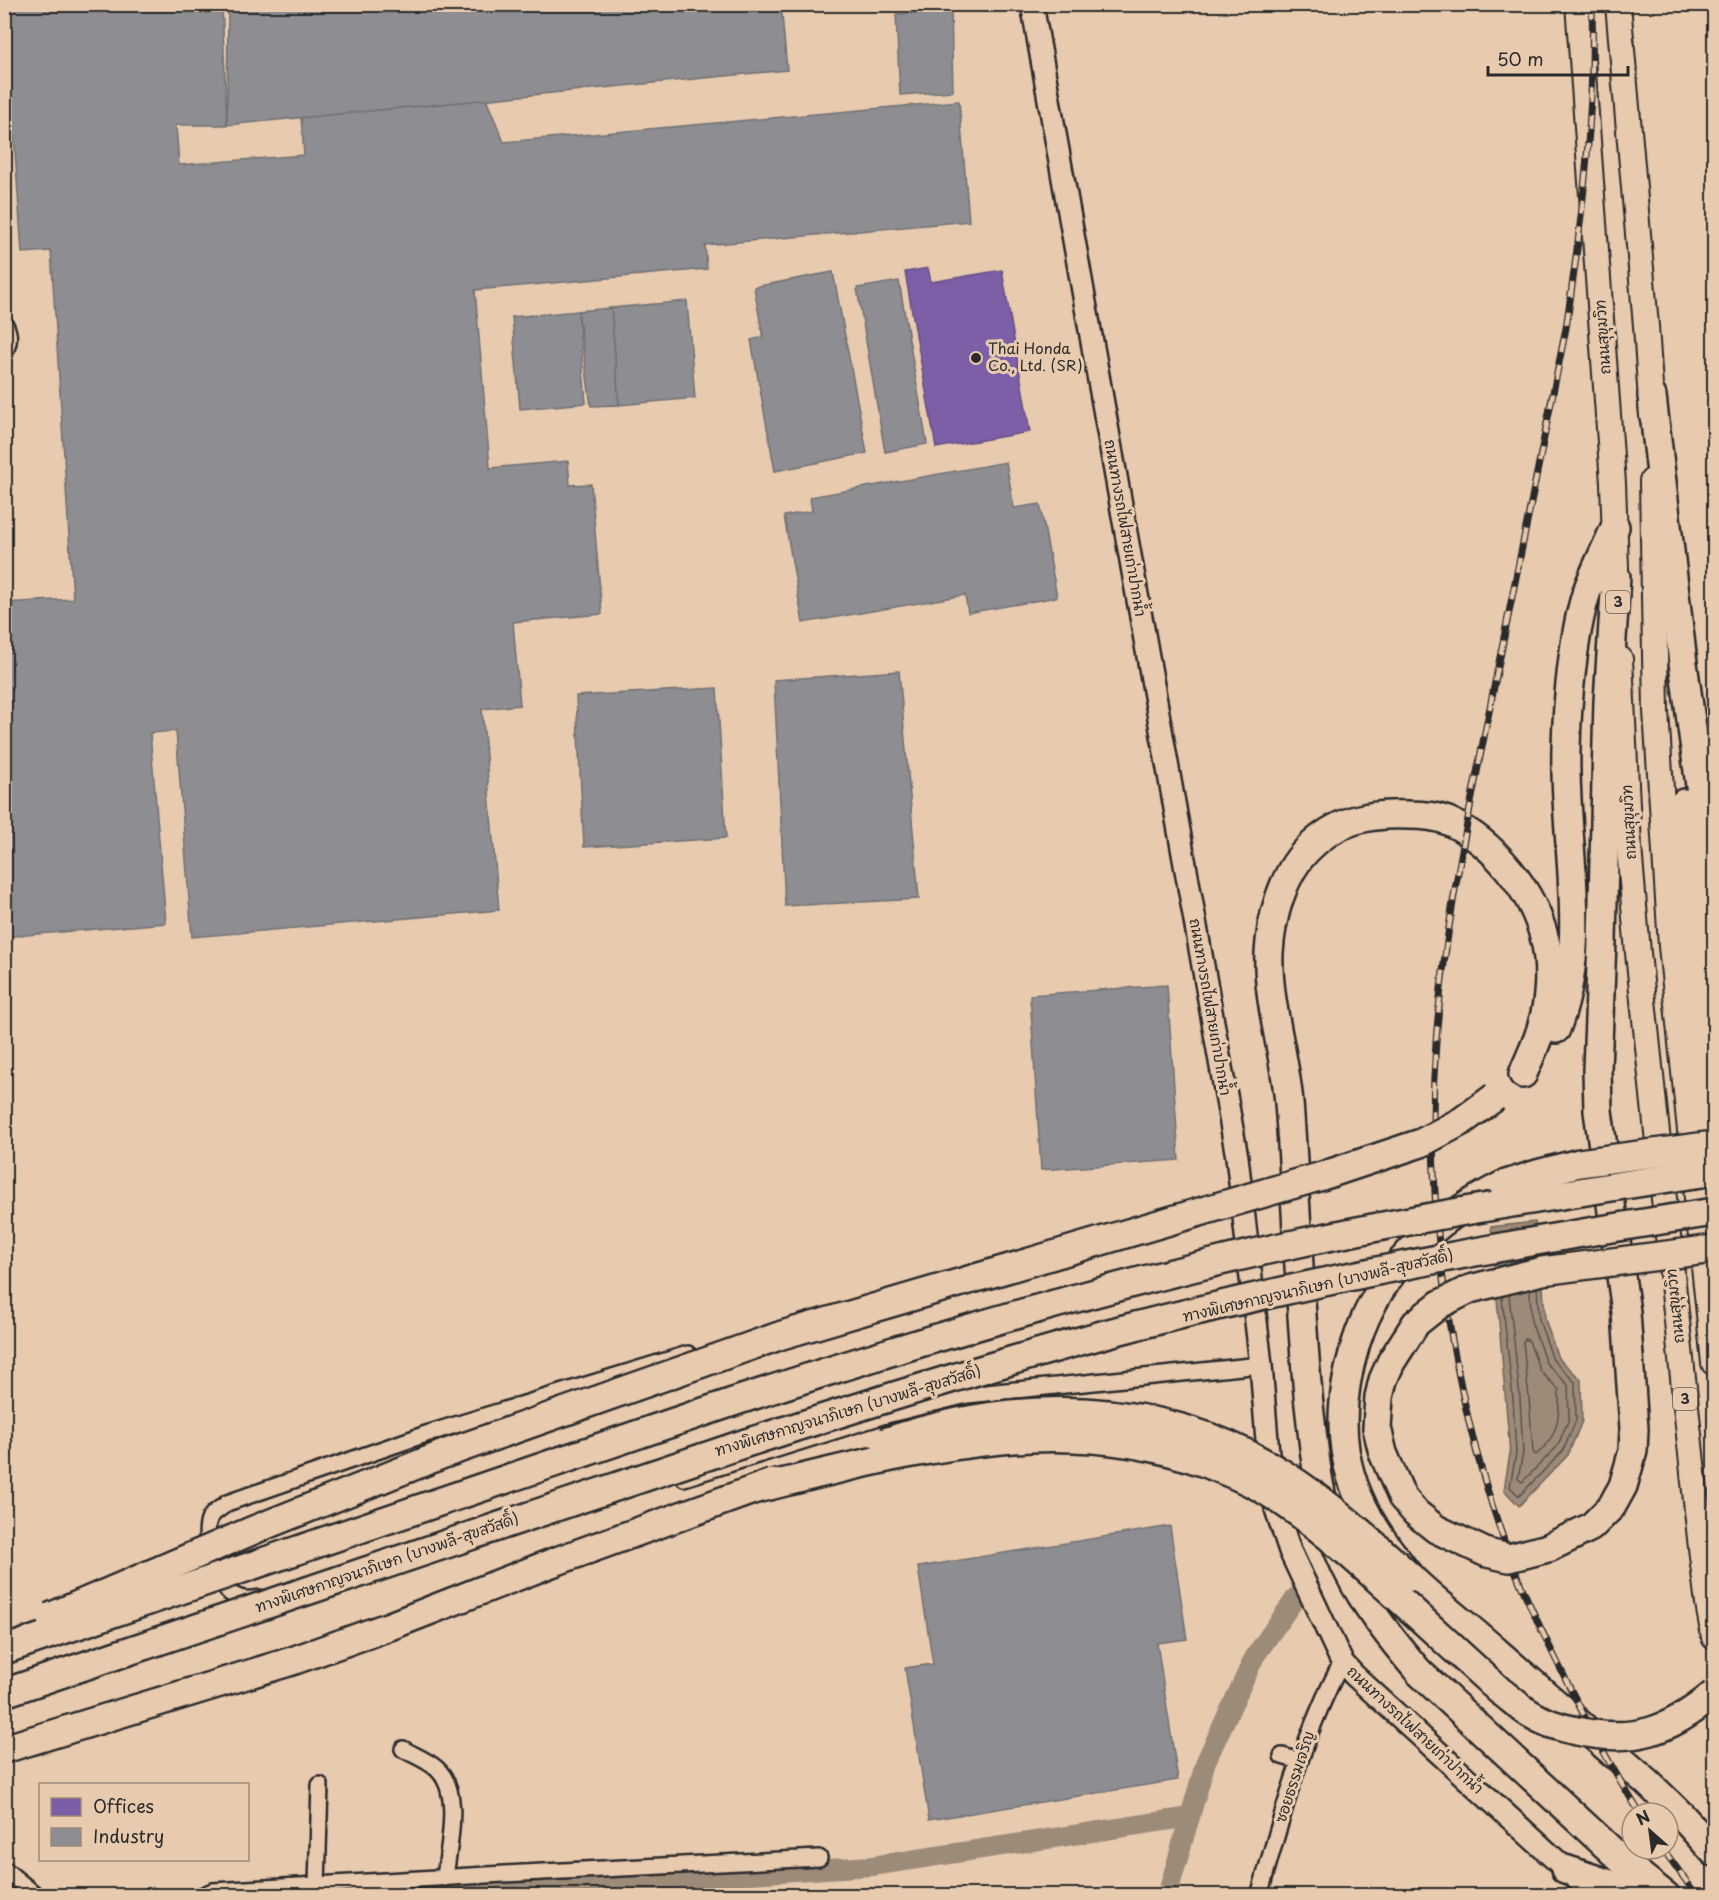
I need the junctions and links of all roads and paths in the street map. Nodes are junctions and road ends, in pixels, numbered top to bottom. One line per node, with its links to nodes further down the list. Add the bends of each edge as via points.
1 (1032, 4): 16 (main road, ถนนทางรถไฟสายเก่าปากน้ำ)
2 (1578, 4): 5 (highway, ถนนสุขุมวิท / 3)
3 (1618, 4): 4 (highway)
4 (1622, 42): 5 (highway); 8 (highway)
5 (1581, 43): 9 (highway, ถนนสุขุมวิท / 3)
6 (4, 323): 7 (street, via 9,334)
7 (4, 354)
8 (1652, 396): 11 (highway); 19 (highway, via 1653,603 1664,843 1681,1054)
9 (1615, 526): 10 (highway, ถนนสุขุมวิท / 3); 13 (highway, via 1586,594 1572,671 1566,748 1573,911 1569,984 1552,1037)
10 (1616, 577): 18 (highway, bridge, via 1608,701 1597,1070 1598,1111 1626,1312 1633,1452 1612,1506 1591,1527 1548,1548 1509,1558 1487,1553 1437,1529 1416,1514 1402,1497 1377,1428 1383,1380 1416,1323 1440,1304 1470,1289 1542,1271); 24 (highway, ถนนสุขุมวิท / 3, via 1638,953)
11 (1683, 663): 12 (highway, via 1700,783); 14 (highway, via 1686,842)
12 (1714, 944)
13 (1523, 1074): 23 (highway, bridge, via 1462,1121 1421,1143 1322,1176 782,1335 444,1454); 45 (highway, via 1542,1024 1549,969 1544,939 1532,907 1497,856 1447,821 1402,814 1376,814 1346,822 1305,851 1290,874 1272,924 1269,957 1287,1081 1305,1365 1320,1489 1330,1528 1361,1599 1419,1672)
14 (1714, 1143): 22 (highway, bridge, via 1579,1163 1503,1185 1449,1216 1425,1236 1376,1296 1361,1328 1344,1395 1345,1458 1372,1526)
15 (1714, 1172): 25 (highway, bridge, via 1452,1214 1285,1246 976,1326 733,1402)
16 (1240, 1190): 20 (main road, ถนนทางรถไฟสายเก่าปากน้ำ); 20 (street, via 406,1441 227,1503 211,1516 206,1528 208,1550 230,1594 247,1600 335,1581 882,1416 967,1395)
17 (1714, 1212): 27 (highway, ทางพิเศษกาญจนาภิเษก (บางพลี-สุขสวัสดิ์), bridge, via 1458,1254 1286,1291 1064,1346 865,1404)
18 (1714, 1249)
19 (1714, 1363)
20 (1261, 1365): 26 (main road, ถนนทางรถไฟสายเก่าปากน้ำ, via 1276,1509 1290,1551)
21 (756, 1489): 22 (highway, bridge, via 858,1451 947,1424 999,1414 1118,1414 1182,1428 1232,1446 1282,1473 1326,1504); 28 (highway, bridge, via 932,1448 987,1440 1089,1438 1144,1445 1185,1456 1266,1490 1323,1531 1500,1691 1531,1714 1563,1728 1602,1736 1633,1735 1664,1728 1692,1713); 29 (highway, bridge, via 292,1661)
22 (1410, 1577): 34 (highway, via 1656,1791)
23 (4, 1637)
24 (1714, 1637)
25 (4, 1650)
26 (1342, 1662): 32 (street, ซอยธรรมเจริญ, via 1326,1691); 37 (main road, ถนนทางรถไฟสายเก่าปากน้ำ)
27 (4, 1693)
28 (1714, 1694)
29 (4, 1749)
30 (403, 1749): 38 (street, via 436,1768 450,1790 452,1810)
31 (1282, 1756): 32 (street)
32 (1300, 1761): 42 (street, ซอยธรรมเจริญ)
33 (320, 1785): 39 (street)
34 (1714, 1852)
35 (819, 1858): 38 (street)
36 (4, 1869): 40 (street)
37 (1565, 1869): 43 (main road, ถนนทางรถไฟสายเก่าปากน้ำ); 44 (highway); 45 (highway)
38 (444, 1878): 39 (street)
39 (317, 1885): 41 (street, via 213,1891)
40 (37, 1896)
41 (201, 1896)
42 (1258, 1896)
43 (1595, 1896)
44 (1610, 1896)
45 (1664, 1896)

